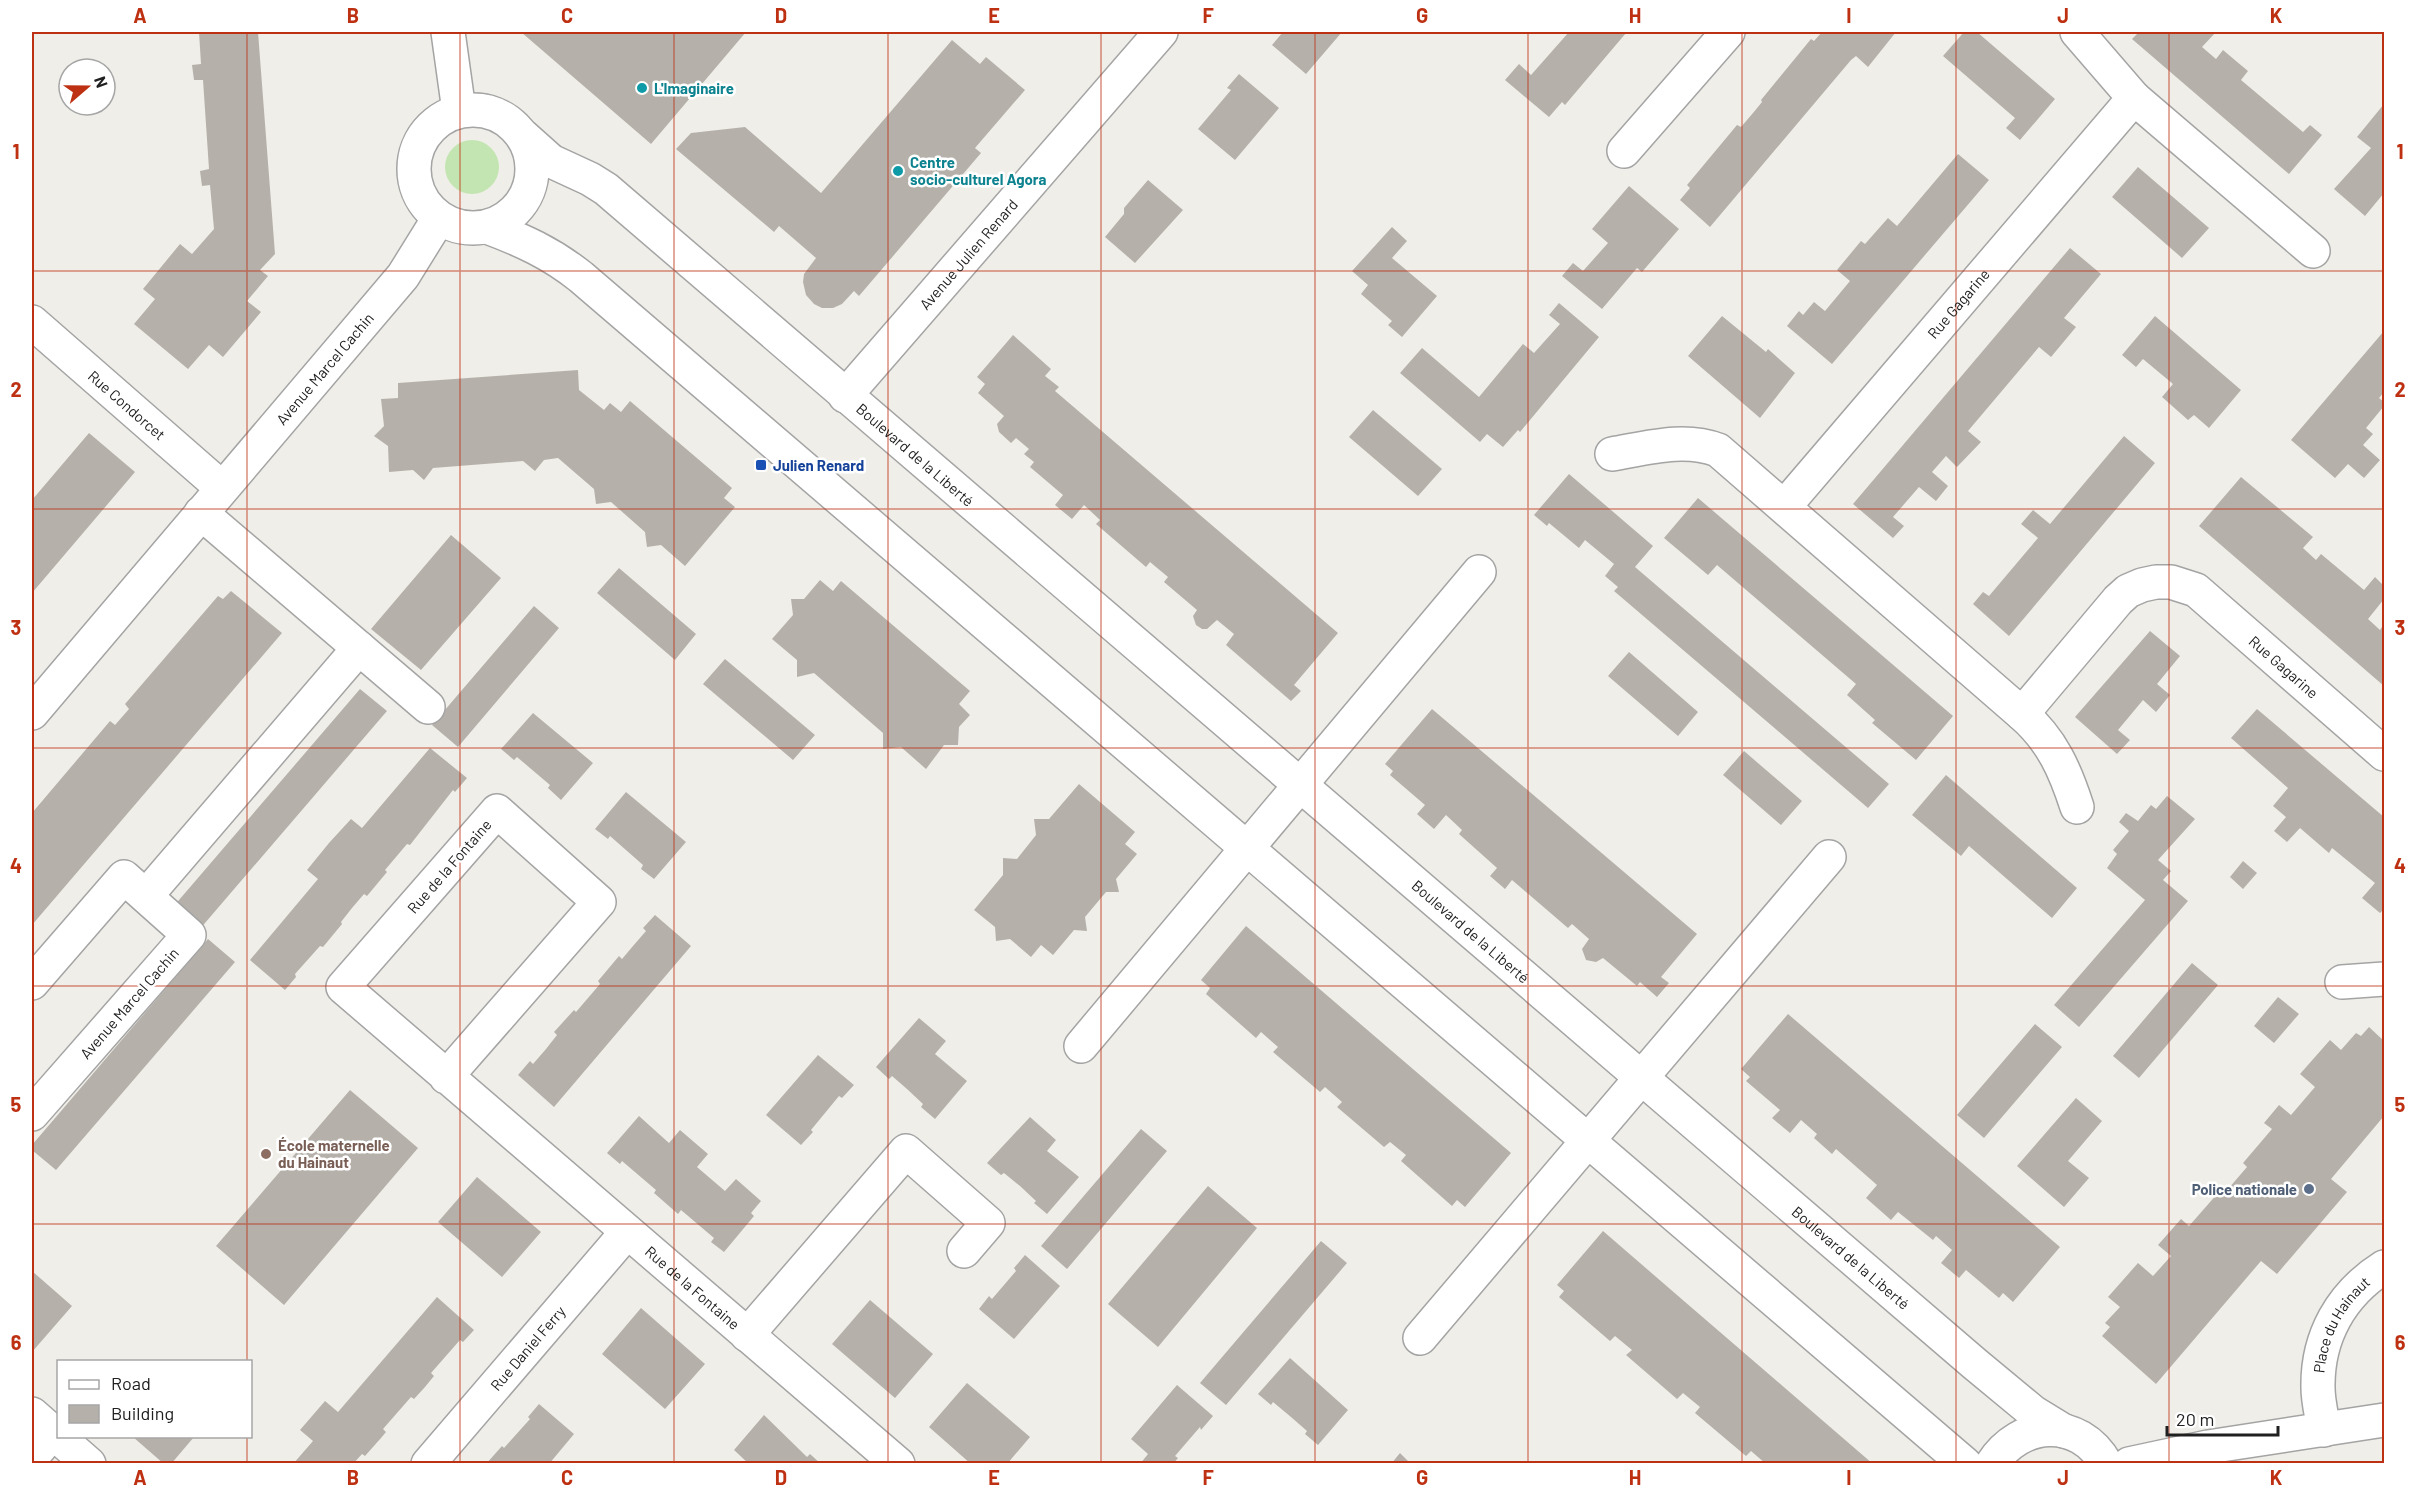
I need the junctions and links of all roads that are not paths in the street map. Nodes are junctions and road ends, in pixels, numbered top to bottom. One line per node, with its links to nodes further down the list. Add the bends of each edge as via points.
1 (448, 32): 6 (street)
2 (1161, 32): 13 (street, Avenue Julien Renard)
3 (1728, 32): 8 (street)
4 (2077, 32): 5 (street)
5 (2134, 98): 11 (street); 16 (street, Rue Gagarine)
6 (459, 111): 7 (street, via 495,114); 9 (street, via 442,118 429,130 414,162 417,189)
7 (523, 136): 10 (street, via 532,170 527,195 510,215); 13 (street, Boulevard de la Liberté, via 551,161 606,189)
8 (1624, 151)
9 (439, 218): 10 (street, via 462,227); 15 (street, Avenue Marcel Cachin, via 403,276)
10 (487, 227): 26 (street, via 534,244 565,263)
11 (2313, 251)
12 (32, 322): 15 (street, Rue Condorcet)
13 (844, 396): 24 (street, Boulevard de la Liberté)
14 (1612, 454): 16 (street, via 1681,443 1706,446 1718,450)
15 (222, 488): 17 (street, Avenue Marcel Cachin)
16 (1784, 507): 22 (street)
17 (201, 513): 19 (street); 21 (street, Avenue Marcel Cachin)
18 (1479, 572): 24 (street)
19 (359, 648): 20 (street); 28 (street)
20 (429, 707)
21 (32, 712)
22 (2022, 714): 23 (street, Rue Gagarine, via 2118,600 2142,585 2171,582 2196,590); 25 (street, via 2047,738 2059,758)
23 (2385, 753)
24 (1300, 786): 26 (street); 34 (street, Boulevard de la Liberté)
25 (2077, 807)
26 (1248, 847): 32 (street); 36 (street)
27 (1829, 857): 34 (street)
28 (146, 896): 31 (street, Avenue Marcel Cachin, via 124,877); 35 (street, Avenue Marcel Cachin, via 189,934)
29 (2385, 979): 30 (street)
30 (2342, 982)
31 (32, 983)
32 (1081, 1046)
33 (446, 1077): 33 (street, Rue de la Fontaine, via 599,902 497,811 343,987); 37 (street, Rue de la Fontaine)
34 (1641, 1078): 36 (street); 45 (street, Boulevard de la Liberté, via 2014,1397)
35 (32, 1114)
36 (1589, 1140): 41 (street); 52 (street)
37 (627, 1232): 40 (street, Rue de la Fontaine); 50 (street, Rue Daniel Ferry)
38 (964, 1251): 40 (street, Rue de la Fontaine, via 988,1222 906,1151)
39 (2385, 1267): 44 (street, Place du Hainaut, via 2346,1300 2327,1334 2318,1372)
40 (747, 1335): 51 (street, Rue de la Fontaine)
41 (1420, 1338)
42 (2385, 1420): 44 (street)
43 (42, 1423): 46 (street); 48 (street)
44 (2324, 1430): 55 (street, via 2168,1454)
45 (2064, 1431): 53 (street, via 2046,1429 2019,1437); 54 (street, Boulevard de la Liberté, via 2088,1442)
46 (57, 1436)
47 (59, 1438): 49 (street)
48 (32, 1457)
49 (89, 1464)
50 (428, 1464)
51 (898, 1464)
52 (1965, 1464)
53 (1992, 1464)
54 (2106, 1464)
55 (2129, 1464)

